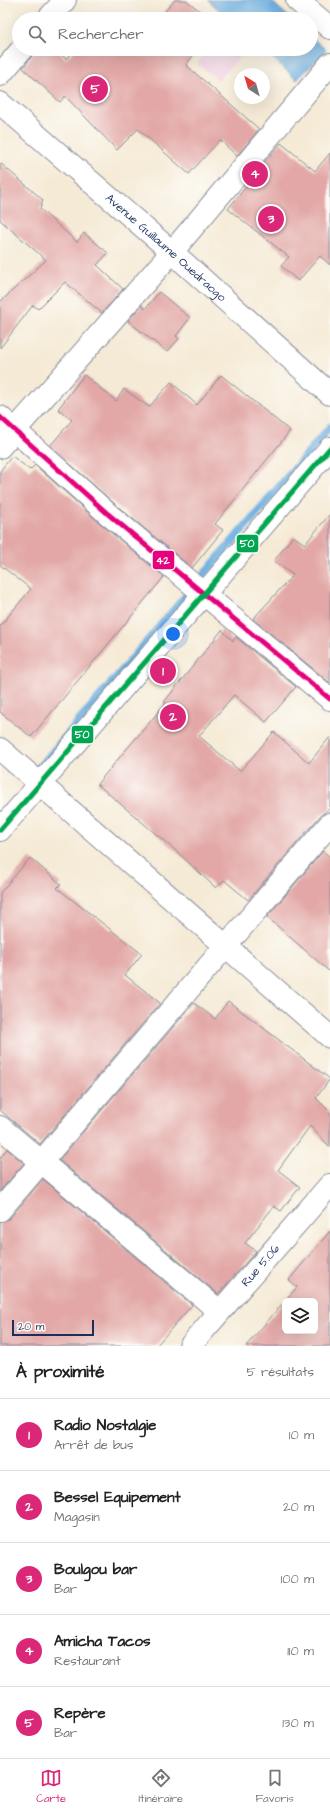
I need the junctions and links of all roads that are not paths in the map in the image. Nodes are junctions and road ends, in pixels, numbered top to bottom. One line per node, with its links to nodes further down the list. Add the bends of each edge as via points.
1 (65, 0): 3 (street)
2 (297, 0): 4 (street)
3 (54, 12)
4 (311, 12)
5 (318, 18): 6 (street)
6 (330, 28)
7 (16, 56): 9 (street)
8 (330, 64): 11 (street)
9 (0, 75)
10 (0, 103): 11 (street, Avenue Guillaume Ouedraogo)
11 (172, 252): 12 (street, Avenue Guillaume Ouedraogo); 13 (street)
12 (330, 394)
13 (8, 424): 14 (street); 16 (street, via 108,514)
14 (0, 448)
15 (330, 448): 16 (street)
16 (204, 593): 17 (street); 19 (street)
17 (330, 698)
18 (0, 749): 19 (street)
19 (40, 783): 21 (street); 22 (street)
20 (330, 824): 22 (street)
21 (0, 830)
22 (224, 946): 23 (street); 25 (street)
23 (330, 1037)
24 (0, 1127): 25 (street)
25 (42, 1162): 27 (street); 28 (street)
26 (330, 1185): 28 (street, Rue 5.06)
27 (0, 1210)
28 (219, 1311): 29 (street, Rue 5.06)
29 (202, 1342)

